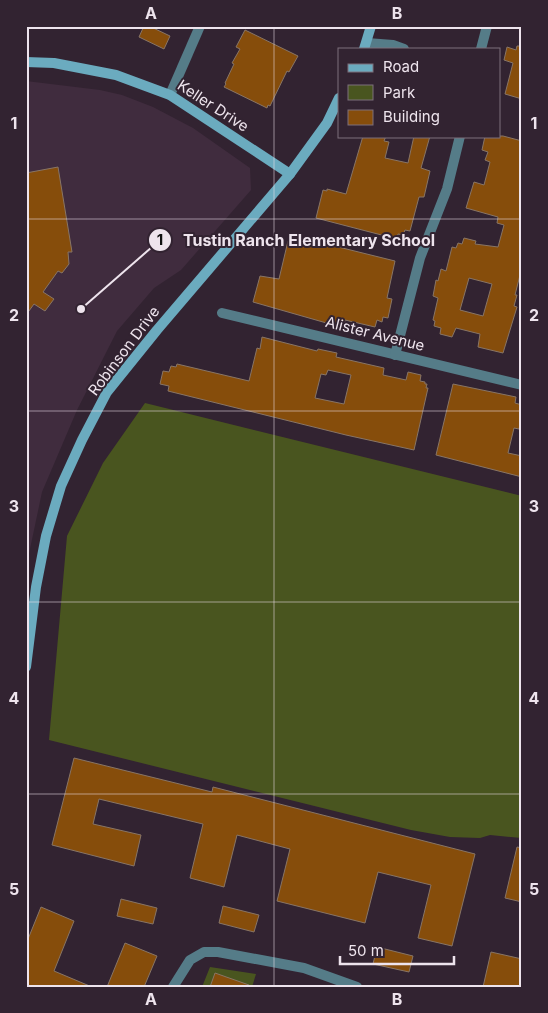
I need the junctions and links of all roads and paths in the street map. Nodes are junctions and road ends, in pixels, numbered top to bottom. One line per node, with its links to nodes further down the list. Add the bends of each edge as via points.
1 (200, 26): 8 (street)
2 (371, 26): 4 (street)
3 (487, 26): 6 (street)
4 (368, 47): 5 (street, via 392,45)
5 (401, 48)
6 (482, 48)
7 (26, 62): 8 (street, Keller Drive, via 54,63 116,75)
8 (170, 95): 11 (street, Keller Drive)
9 (338, 100): 11 (street, Robinson Drive, via 327,123)
10 (460, 138): 13 (street, via 447,189 420,258)
11 (290, 174): 15 (street, Robinson Drive, via 107,392 61,486 46,536)
12 (222, 313): 13 (street, Alister Avenue)
13 (395, 355): 14 (street, Alister Avenue)
14 (522, 385)
15 (26, 667)
16 (173, 987): 17 (street, via 190,960 204,952 218,952 304,968)
17 (357, 987)

